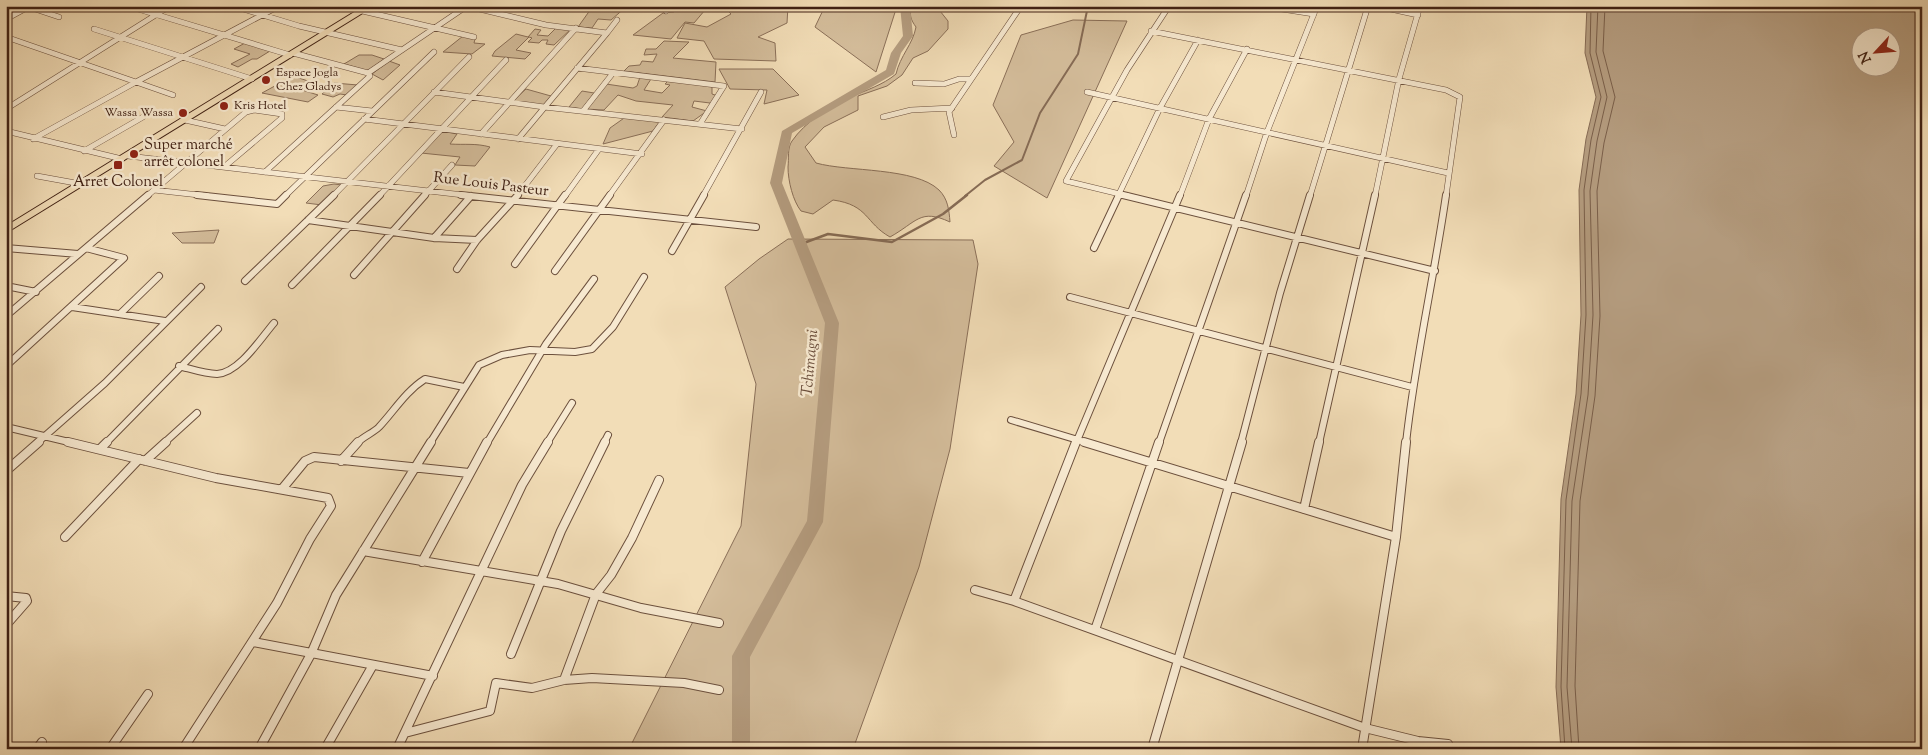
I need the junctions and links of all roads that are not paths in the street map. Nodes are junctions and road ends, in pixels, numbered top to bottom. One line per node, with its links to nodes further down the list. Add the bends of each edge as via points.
1 (29, 6): 22 (street); 23 (street)
2 (128, 6): 20 (street)
3 (170, 6): 20 (street)
4 (233, 6): 21 (street)
5 (279, 6): 21 (street)
6 (341, 6): 16 (street)
7 (467, 6): 25 (street); 26 (street, via 518,19)
8 (672, 6): 17 (street)
9 (1021, 6): 50 (street)
10 (1169, 6): 28 (street)
11 (1264, 6): 18 (street)
12 (1317, 6): 18 (street)
13 (1368, 6): 46 (street)
14 (1377, 6): 19 (street)
15 (1420, 6): 19 (street)
16 (366, 9): 25 (street); 29 (highway)
17 (666, 11)
18 (1314, 14): 43 (street)
19 (1418, 14): 52 (street)
20 (155, 15): 31 (street); 33 (street)
21 (261, 15): 29 (street); 31 (street)
22 (59, 17)
23 (6, 19)
24 (617, 20): 30 (street)
25 (434, 28): 34 (street); 36 (street)
26 (576, 28): 30 (street); 60 (street)
27 (94, 29): 33 (street)
28 (1150, 31): 35 (street); 59 (street)
29 (327, 32): 36 (street); 39 (highway)
30 (607, 33): 45 (street)
31 (223, 35): 39 (street); 41 (street)
32 (6, 36): 44 (street)
33 (120, 37): 41 (street); 44 (street)
34 (474, 37)
35 (1198, 40): 37 (street); 64 (street)
36 (402, 50): 47 (street)
37 (1247, 50): 43 (street); 71 (street)
38 (434, 52): 66 (street)
39 (292, 54): 47 (street); 49 (highway)
40 (469, 57): 54 (street)
41 (182, 58): 49 (street); 51 (street)
42 (506, 60): 58 (street)
43 (1296, 60): 46 (street); 80 (street)
44 (79, 63): 51 (street); 65 (street)
45 (577, 68): 48 (street); 62 (street)
46 (1348, 70): 52 (street); 86 (street)
47 (368, 73): 61 (street, via 370,76)
48 (613, 73): 67 (street); 75 (street, via 724,86)
49 (252, 79): 72 (highway)
50 (970, 79): 53 (street, via 959,78 944,84); 63 (street)
51 (136, 82): 57 (street); 83 (street)
52 (1399, 82): 91 (street); 96 (street, via 1446,90 1460,97)
53 (915, 83)
54 (434, 92): 58 (street); 74 (street)
55 (761, 92): 78 (street)
56 (1087, 92): 59 (street)
57 (173, 95)
58 (471, 96): 60 (street); 77 (street)
59 (1110, 97): 64 (street); 104 (street, via 1066,181)
60 (511, 102): 62 (street); 81 (street)
61 (336, 107): 66 (street); 95 (street)
62 (544, 107): 67 (street); 84 (street)
63 (952, 108): 69 (street, via 910,110); 82 (street, via 948,114)
64 (1160, 108): 71 (street); 104 (street)
65 (6, 109)
66 (372, 110): 70 (street)
67 (583, 111): 73 (street)
68 (143, 117): 88 (street)
69 (883, 117)
70 (364, 119): 74 (street); 98 (street)
71 (1209, 119): 80 (street); 108 (street)
72 (185, 120): 76 (street); 90 (highway)
73 (664, 120): 75 (street); 89 (street)
74 (402, 124): 77 (street); 99 (street)
75 (700, 124): 78 (street)
76 (225, 129): 92 (street); 94 (street, via 250,111 283,116)
77 (440, 129): 81 (street); 101 (street)
78 (742, 129): 111 (street)
79 (6, 132): 83 (street)
80 (1267, 132): 86 (street); 112 (street)
81 (481, 134): 84 (street)
82 (954, 135)
83 (33, 139): 88 (street)
84 (518, 139): 85 (street)
85 (557, 144): 87 (street); 106 (street)
86 (1325, 145): 91 (street); 117 (street)
87 (599, 149): 89 (street); 107 (street)
88 (84, 150): 90 (street)
89 (642, 154): 109 (street)
90 (125, 157): 92 (street, Rue Louis Pasteur); 100 (highway)
91 (1383, 158): 96 (street); 125 (street)
92 (185, 163): 94 (street, Rue Louis Pasteur); 102 (street)
93 (452, 165): 103 (street)
94 (224, 167): 95 (street, Rue Louis Pasteur)
95 (265, 172): 98 (street, Rue Louis Pasteur)
96 (1448, 173): 129 (street)
97 (37, 176): 100 (street)
98 (306, 176): 99 (street, Rue Louis Pasteur); 102 (street, via 274,204)
99 (348, 181): 101 (street, Rue Louis Pasteur); 110 (street)
100 (81, 184): 115 (highway)
101 (389, 186): 103 (street, Rue Louis Pasteur); 113 (street)
102 (154, 190): 121 (street)
103 (430, 191): 105 (street, Rue Louis Pasteur); 116 (street)
104 (1118, 194): 108 (street); 122 (street)
105 (471, 196): 106 (street, Rue Louis Pasteur); 118 (street)
106 (513, 200): 107 (street, Rue Louis Pasteur); 119 (street)
107 (558, 206): 109 (street, Rue Louis Pasteur); 126 (street)
108 (1175, 208): 112 (street); 142 (street)
109 (600, 211): 111 (street, Rue Louis Pasteur); 128 (street)
110 (308, 220): 113 (street); 134 (street)
111 (689, 220): 114 (street, Rue Louis Pasteur); 123 (street)
112 (1237, 223): 117 (street); 147 (street)
113 (350, 225): 116 (street); 135 (street)
114 (756, 227)
115 (6, 230)
116 (393, 231): 118 (street); 130 (street)
117 (1297, 237): 125 (street); 149 (street)
118 (434, 238): 119 (street)
119 (477, 240): 127 (street)
120 (6, 248): 124 (street)
121 (86, 248): 124 (street); 140 (street, via 124,258)
122 (1094, 248)
123 (672, 251)
124 (78, 254): 138 (street)
125 (1363, 254): 129 (street); 152 (street)
126 (515, 264)
127 (457, 269)
128 (555, 271)
129 (1435, 271): 154 (street)
130 (354, 274)
131 (159, 276): 141 (street)
132 (644, 278): 148 (street, via 598,345 583,352)
133 (594, 279): 148 (street)
134 (245, 282)
135 (292, 285)
136 (6, 286): 138 (street)
137 (201, 287): 144 (street)
138 (36, 292): 143 (street)
139 (1070, 297): 142 (street)
140 (72, 307): 141 (street); 150 (street)
141 (120, 313): 144 (street)
142 (1129, 313): 147 (street); 161 (street)
143 (6, 316)
144 (165, 322): 160 (street, via 105,383)
145 (274, 323): 151 (street, via 240,362 225,372 218,374)
146 (218, 328): 151 (street)
147 (1197, 331): 149 (street); 165 (street)
148 (544, 348): 153 (street, via 487,360 479,365); 168 (street)
149 (1267, 350): 152 (street); 170 (street)
150 (6, 366)
151 (179, 366): 162 (street)
152 (1335, 368): 154 (street); 172 (street)
153 (464, 387): 164 (street, via 425,379 414,386 377,428 364,436); 166 (street)
154 (1412, 387): 173 (street)
155 (572, 403): 177 (street, via 522,485)
156 (197, 413): 163 (street)
157 (1012, 420): 161 (street)
158 (6, 427): 160 (street)
159 (608, 435): 178 (street)
160 (43, 437): 162 (street); 167 (street)
161 (1077, 440): 165 (street); 182 (street)
162 (100, 449): 163 (street)
163 (142, 460): 171 (street, via 243,484); 174 (street)
164 (340, 461): 166 (street); 171 (street, via 308,458)
165 (1152, 463): 170 (street); 185 (street)
166 (416, 466): 168 (street); 175 (street)
167 (6, 471)
168 (469, 473): 176 (street)
169 (659, 480): 180 (street, via 632,538)
170 (1228, 486): 172 (street); 189 (street)
171 (282, 489): 186 (street, via 328,498 331,506)
172 (1304, 509): 173 (street)
173 (1396, 536): 195 (street)
174 (64, 537)
175 (363, 551): 176 (street); 187 (street, via 336,595)
176 (422, 562): 177 (street)
177 (482, 572): 178 (street); 191 (street)
178 (540, 582): 180 (street); 188 (street)
179 (974, 590): 182 (street)
180 (596, 594): 183 (street, via 641,608); 192 (street)
181 (6, 596): 184 (street, via 26,598 27,601)
182 (1014, 601): 185 (street)
183 (719, 623)
184 (6, 625)
185 (1095, 630): 189 (street)
186 (253, 642): 187 (street); 199 (street)
187 (311, 654): 190 (street); 200 (street)
188 (511, 654)
189 (1178, 661): 195 (street); 203 (street)
190 (373, 665): 191 (street); 201 (street)
191 (433, 676): 196 (street)
192 (564, 680): 193 (street, via 592,678 665,682); 196 (street, via 532,688 496,683 490,710)
193 (720, 690)
194 (148, 694): 198 (street)
195 (1365, 728): 197 (street, via 1418,741); 204 (street)
196 (405, 733): 202 (street)
197 (1448, 744)
198 (110, 749)
199 (183, 749)
200 (259, 749)
201 (325, 749)
202 (397, 749)
203 (1152, 749)
204 (1362, 749)

